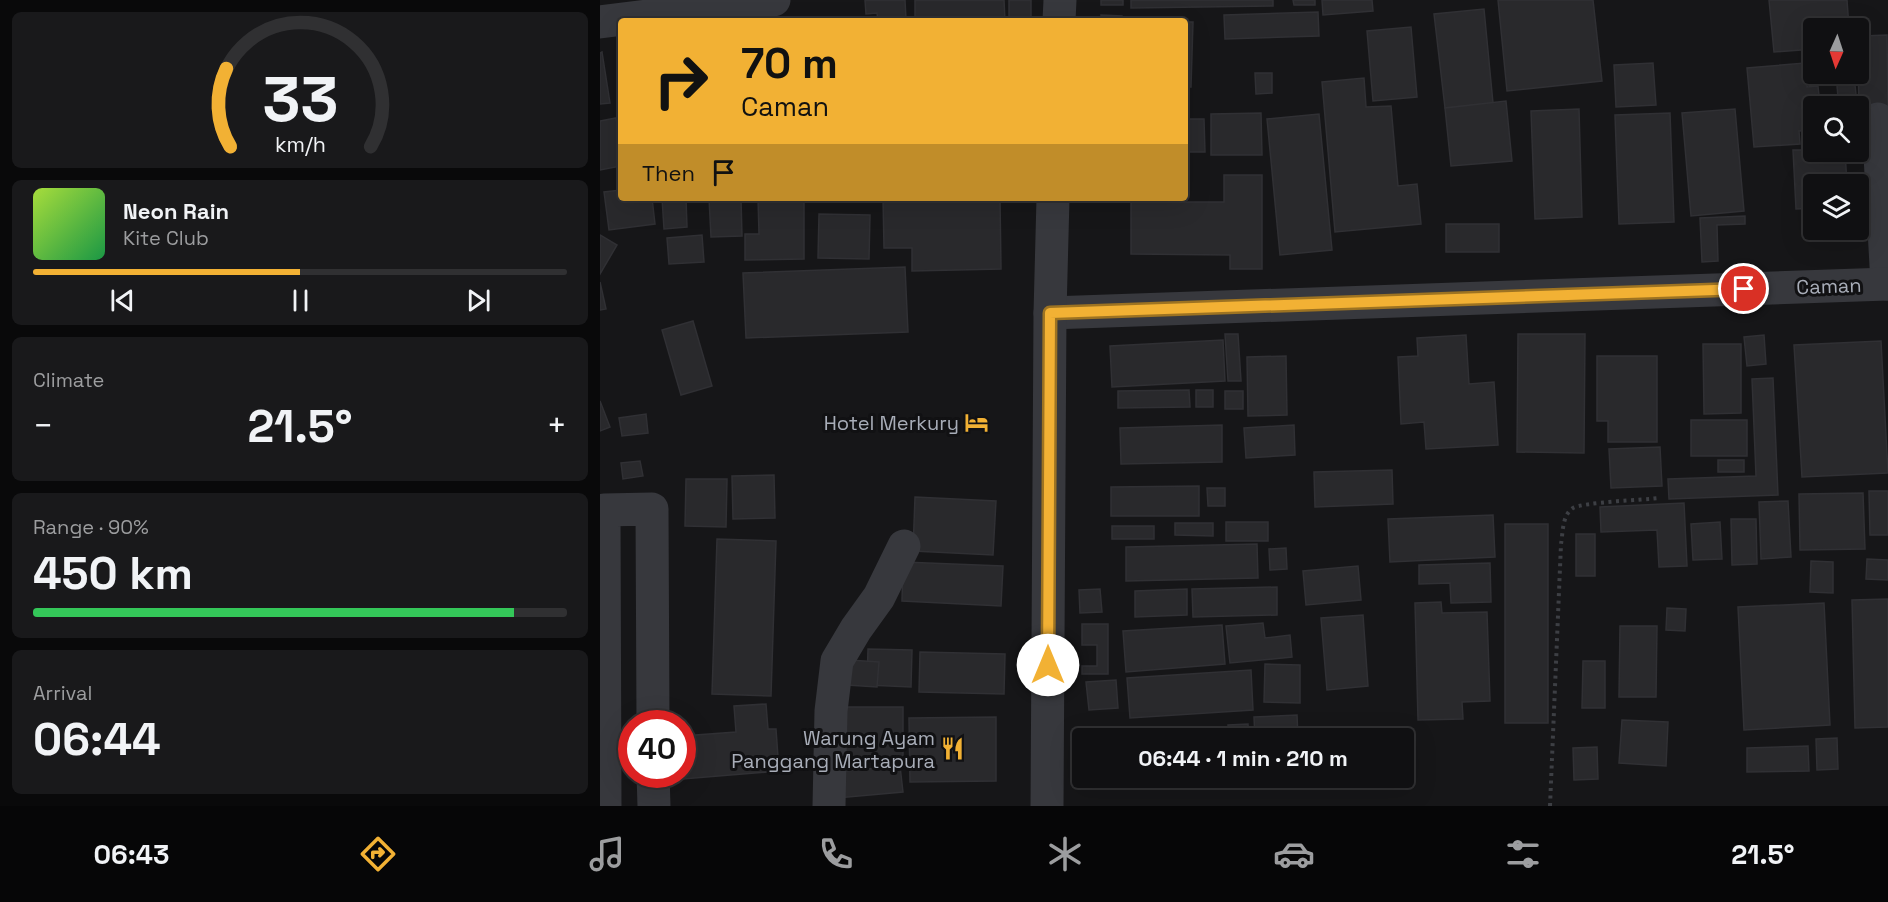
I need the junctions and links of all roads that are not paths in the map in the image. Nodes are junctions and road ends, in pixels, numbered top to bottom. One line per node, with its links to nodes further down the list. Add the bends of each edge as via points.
1 (774, 0): 3 (street)
2 (1060, 0): 4 (street)
3 (652, 8): 5 (street)
4 (1059, 18)
5 (600, 22)
6 (1878, 119): 8 (street)
7 (1053, 201): 9 (street)
8 (1888, 284): 9 (street, Caman)
9 (1050, 313): 16 (street)
10 (904, 546): 15 (street, via 879,597 837,661 831,711)
11 (653, 710): 13 (street, via 652,509 604,510)
12 (653, 788): 14 (street)
13 (605, 806)
14 (654, 806)
15 (829, 806)
16 (1047, 806)

